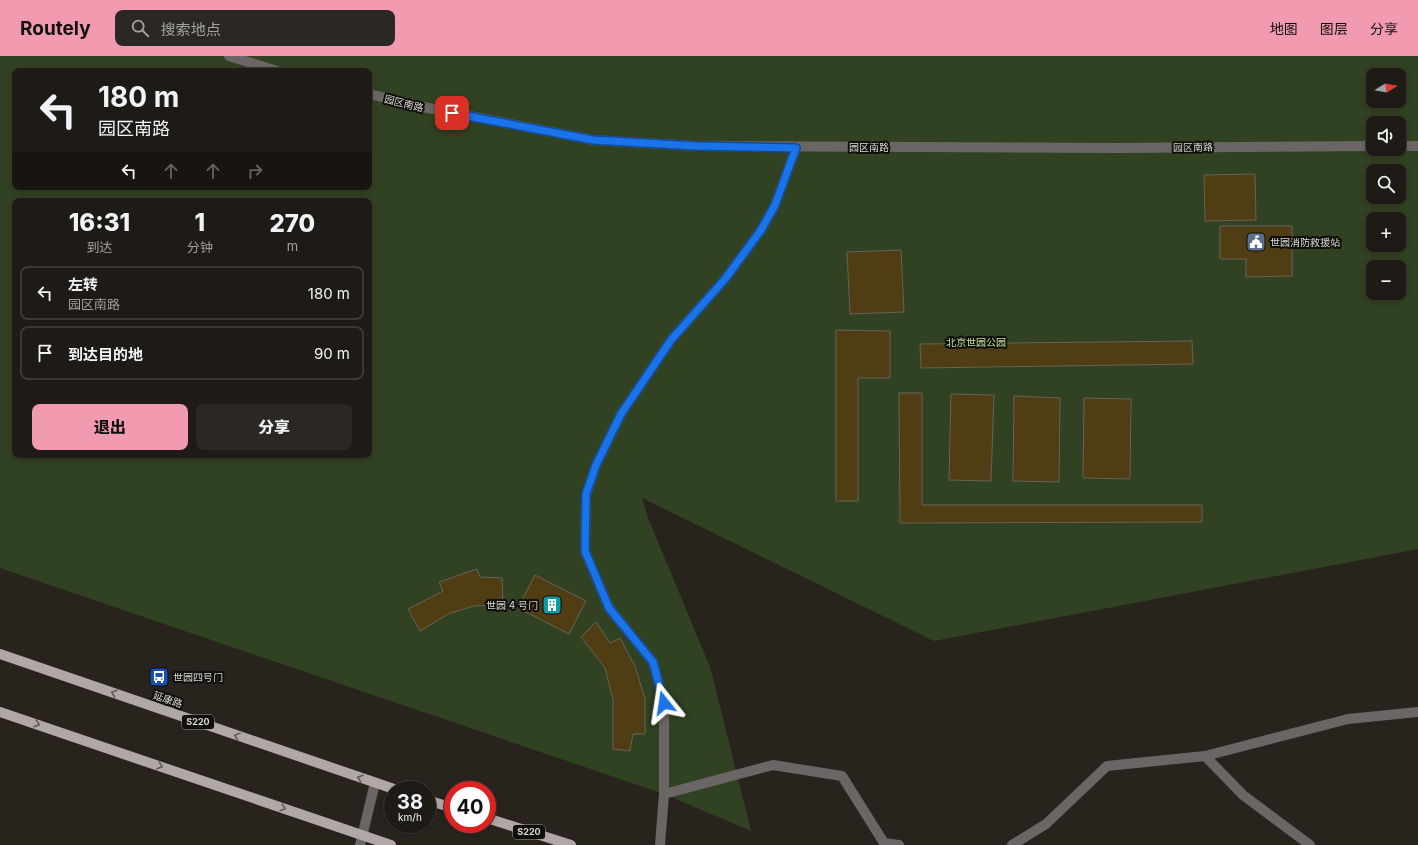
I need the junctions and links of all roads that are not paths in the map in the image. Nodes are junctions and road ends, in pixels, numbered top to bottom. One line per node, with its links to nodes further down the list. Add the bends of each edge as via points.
1 (229, 56): 2 (street)
2 (267, 68)
3 (372, 95): 7 (street, 园区南路, via 593,140)
4 (1366, 146): 7 (street, 园区南路)
5 (1406, 146): 6 (street)
6 (1418, 146)
7 (796, 148): 14 (street, via 775,205 761,230 725,279 671,340 621,414 596,465 586,494 585,551 609,608 653,662 664,703)
8 (0, 654): 12 (main road, 延康路 / S220, one-way to 8)
9 (0, 712): 16 (main road, one-way to 16)
10 (1418, 712): 11 (street, via 1348,719)
11 (1205, 756): 21 (street, via 1107,766 1046,824); 22 (street, via 1243,795)
12 (375, 783): 13 (main road, 延康路 / S220); 16 (street)
13 (384, 786)
14 (664, 794): 19 (street); 20 (street, via 773,765 842,776 884,843)
15 (496, 821): 18 (main road, S220)
16 (362, 840): 17 (main road)
17 (391, 845)
18 (571, 845)
19 (660, 845)
20 (899, 845)
21 (1012, 845)
22 (1310, 845)

